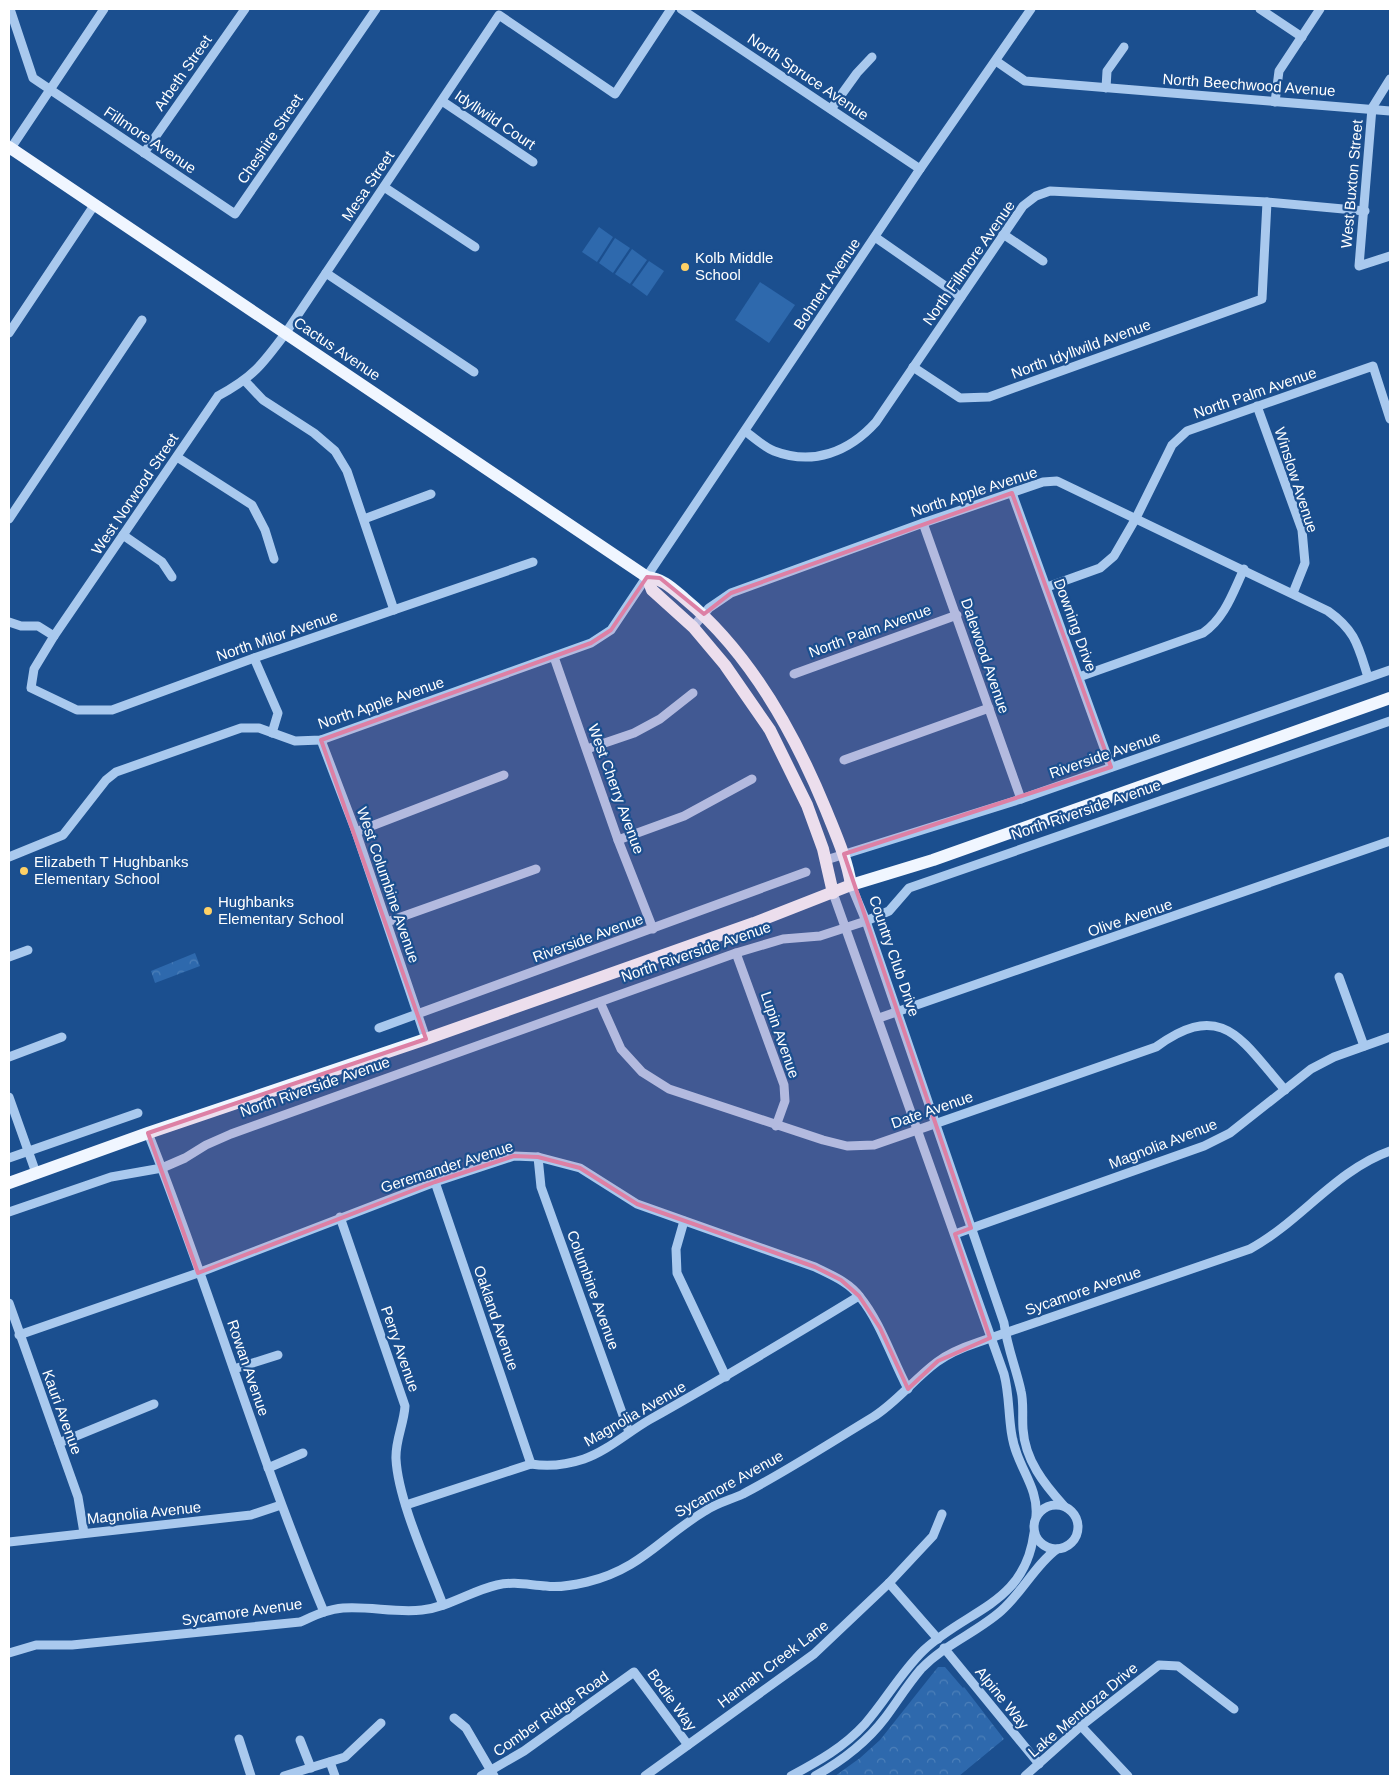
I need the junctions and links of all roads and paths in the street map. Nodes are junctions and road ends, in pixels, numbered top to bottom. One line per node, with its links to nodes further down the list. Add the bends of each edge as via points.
1 (10, 9): 16 (street, Fillmore Avenue, via 34,78)
2 (104, 9): 16 (street)
3 (244, 9): 23 (street, Arbeth Street)
4 (376, 9): 30 (street, Cheshire Street)
5 (671, 9): 17 (street, Mesa Street, via 615,94 499,15)
6 (681, 9): 20 (street, North Spruce Avenue)
7 (1031, 9): 13 (street, Bohnert Avenue)
8 (1260, 9): 10 (street)
9 (1320, 9): 10 (street)
10 (1302, 37): 18 (street, via 1279,70)
11 (1124, 47): 15 (street, via 1107,71)
12 (872, 57): 20 (street)
13 (996, 61): 15 (street, North Beechwood Avenue, via 1026,81); 25 (street, Bohnert Avenue)
14 (1390, 79): 19 (street, West Buxton Street)
15 (1106, 88): 18 (street, North Beechwood Avenue)
16 (49, 89): 22 (street); 23 (street, Fillmore Avenue)
17 (442, 101): 24 (street, Idyllwild Court); 26 (street, Mesa Street)
18 (1274, 102): 19 (street, North Beechwood Avenue)
19 (1372, 108): 21 (street, North Beechwood Avenue); 29 (street, West Buxton Street)
20 (831, 109): 25 (street, North Spruce Avenue)
21 (1390, 111)
22 (9, 149): 28 (main road, Cactus Avenue)
23 (144, 153): 30 (street, Fillmore Avenue)
24 (533, 162)
25 (920, 169): 32 (street, Bohnert Avenue)
26 (384, 187): 33 (street); 36 (street, Mesa Street)
27 (1267, 202): 29 (street, North Fillmore Avenue); 31 (street, North Fillmore Avenue, via 1050,191 1023,206); 41 (street, North Idyllwild Avenue, via 1262,299 989,396 960,398)
28 (95, 204): 39 (street); 40 (main road, Cactus Avenue)
29 (1365, 211): 34 (street, West Buxton Street, via 1359,266)
30 (235, 214)
31 (1003, 234): 35 (street); 37 (street, North Fillmore Avenue)
32 (875, 237): 37 (street); 46 (street, Bohnert Avenue)
33 (475, 247)
34 (1390, 256)
35 (1043, 260)
36 (326, 272): 40 (street, Mesa Street); 42 (street)
37 (961, 297): 41 (street, North Fillmore Avenue)
38 (142, 320): 51 (street)
39 (9, 333)
40 (285, 334): 43 (street, West Norwood Street, via 262,365); 58 (main road, Cactus Avenue)
41 (914, 368): 46 (street, North Fillmore Avenue, via 866,434 852,444 821,457 773,451)
42 (474, 372)
43 (245, 381): 47 (street, West Norwood Street, via 218,396); 52 (street, via 263,400 314,433 335,451 347,471)
44 (1257, 406): 45 (street, North Palm Avenue, via 1373,366); 50 (street, North Palm Avenue, via 1186,431 1172,445); 61 (street, Winslow Avenue, via 1302,530 1305,563)
45 (1390, 420)
46 (744, 431): 58 (street, Bohnert Avenue)
47 (177, 457): 54 (street, West Norwood Street); 55 (street, via 252,505)
48 (1012, 493): 50 (street, North Apple Avenue, via 1043,482 1057,481); 53 (street, North Apple Avenue); 60 (street, Downing Drive)
49 (431, 494): 52 (street)
50 (1136, 518): 57 (street, North Apple Avenue); 60 (street, North Palm Avenue, via 1114,556 1100,568)
51 (9, 519)
52 (364, 519): 62 (street)
53 (923, 523): 63 (street, North Apple Avenue, via 731,593); 64 (street, Dalewood Avenue)
54 (123, 535): 59 (street, via 162,562); 67 (street, West Norwood Street)
55 (274, 559)
56 (533, 562): 62 (street, North Milor Avenue)
57 (1244, 569): 61 (street, North Apple Avenue); 72 (street, via 1224,612 1216,624 1203,633)
58 (647, 577): 63 (main road, Country Club Drive, via 660,578); 66 (main road, via 652,590); 68 (street, North Apple Avenue, via 611,630 591,643)
59 (172, 578)
60 (1048, 587): 72 (street, Downing Drive)
61 (1293, 593): 73 (street, North Apple Avenue, via 1346,623)
62 (394, 610): 69 (street, North Milor Avenue)
63 (704, 614): 66 (street, North Apple Avenue); 91 (main road, Country Club Drive, via 775,706 807,766)
64 (957, 615): 71 (street, North Palm Avenue); 77 (street, Dalewood Avenue)
65 (9, 622): 67 (street, via 38,626)
66 (692, 627): 90 (main road, via 725,665 770,730 807,805)
67 (54, 636): 74 (street, West Norwood Street, via 34,669)
68 (554, 657): 80 (street, North Apple Avenue); 81 (street, West Cherry Avenue)
69 (254, 658): 74 (street, North Milor Avenue, via 112,710 77,710); 79 (street, via 278,713)
70 (1390, 670): 73 (street, Riverside Avenue)
71 (794, 674)
72 (1080, 677): 83 (street, Downing Drive)
73 (1368, 677): 83 (street, Riverside Avenue)
74 (31, 688)
75 (693, 692): 81 (street, via 660,719 634,733)
76 (1390, 698): 95 (main road, North Riverside Avenue, via 933,860)
77 (989, 708): 82 (street); 86 (street, Dalewood Avenue)
78 (1390, 721): 97 (street, North Riverside Avenue, via 910,888 889,911)
79 (272, 733): 80 (street, North Apple Avenue, via 295,741); 92 (street, North Apple Avenue, via 258,728 241,728 126,767 106,780 63,836)
80 (321, 740): 87 (street, West Columbine Avenue)
81 (587, 749): 88 (street, West Cherry Avenue)
82 (844, 760)
83 (1111, 767): 86 (street, Riverside Avenue)
84 (504, 775): 87 (street)
85 (752, 779): 88 (street, via 684,816)
86 (1021, 798): 91 (street, Riverside Avenue)
87 (356, 832): 98 (street, West Columbine Avenue)
88 (618, 840): 100 (street, West Cherry Avenue)
89 (1390, 841): 106 (street, Olive Avenue)
90 (825, 854): 91 (street, Riverside Avenue); 96 (main road)
91 (844, 854): 95 (main road, Country Club Drive)
92 (9, 857)
93 (536, 869): 98 (street)
94 (806, 872): 100 (street, Riverside Avenue)
95 (851, 885): 96 (main road, North Riverside Avenue); 97 (street, Country Club Drive)
96 (833, 893): 99 (street); 112 (main road, North Riverside Avenue)
97 (866, 921): 99 (street, North Riverside Avenue); 106 (street, Country Club Drive)
98 (387, 922): 107 (street, West Columbine Avenue)
99 (845, 928): 102 (street, North Riverside Avenue, via 820,936 784,939); 108 (street)
100 (653, 929): 107 (street, Riverside Avenue)
101 (28, 950): 103 (street)
102 (736, 953): 105 (street, North Riverside Avenue); 119 (street, Lupin Avenue, via 784,1085 785,1101)
103 (9, 957)
104 (1339, 978): 113 (street)
105 (600, 1002): 119 (street, Date Avenue, via 620,1049 642,1072 669,1089); 126 (street, North Riverside Avenue, via 230,1134)
106 (896, 1012): 108 (street, Olive Avenue); 118 (street, Country Club Drive)
107 (418, 1013): 109 (street, Riverside Avenue); 112 (street, West Columbine Avenue)
108 (879, 1018): 120 (street)
109 (379, 1028)
110 (62, 1037): 114 (street)
111 (1390, 1037): 113 (street, Magnolia Avenue)
112 (426, 1039): 121 (main road, North Riverside Avenue)
113 (1364, 1046): 115 (street, Magnolia Avenue, via 1311,1069)
114 (9, 1056)
115 (1285, 1090): 118 (street, Date Avenue, via 1235,1034 1215,1024 1192,1026 1156,1047); 133 (street, Magnolia Avenue, via 1230,1133 1204,1146)
116 (9, 1097): 122 (street)
117 (138, 1113): 122 (street)
118 (936, 1123): 120 (street, Date Avenue); 133 (street, Country Club Drive)
119 (776, 1126): 120 (street, Date Avenue, via 847,1146 874,1145)
120 (918, 1129): 134 (street)
121 (148, 1133): 126 (street, Rowan Avenue); 127 (main road, North Riverside Avenue)
122 (28, 1151): 125 (street); 127 (street)
123 (1390, 1151): 138 (street, Sycamore Avenue, via 1349,1174 1271,1237 1250,1249)
124 (538, 1156): 128 (street, Geremander Avenue, via 514,1156); 132 (street, Geremander Avenue, via 580,1168 637,1204); 146 (street, Columbine Avenue, via 541,1187)
125 (9, 1158)
126 (162, 1168): 130 (street, North Riverside Avenue, via 111,1177); 135 (street, Rowan Avenue)
127 (36, 1173): 129 (main road, North Riverside Avenue)
128 (435, 1182): 131 (street, Geremander Avenue); 149 (street, Oakland Avenue)
129 (9, 1183)
130 (9, 1212)
131 (340, 1217): 135 (street, Geremander Avenue); 152 (street, Perry Avenue, via 405,1406 396,1457)
132 (684, 1221): 136 (street, Geremander Avenue, via 815,1267 841,1280); 143 (street, via 676,1249 677,1273)
133 (971, 1228): 134 (street, Magnolia Avenue); 138 (street, Country Club Drive)
134 (955, 1234): 140 (street)
135 (198, 1273): 139 (street, Geremander Avenue); 142 (street, Rowan Avenue)
136 (859, 1296): 143 (street, Magnolia Avenue); 144 (street, Geremander Avenue, via 880,1328 891,1358)
137 (9, 1303): 139 (street, Kauri Avenue)
138 (1005, 1333): 140 (street, Sycamore Avenue); 153 (street, Country Club Drive, via 1021,1391 1023,1429 1029,1455 1047,1487)
139 (19, 1335): 147 (street, Kauri Avenue)
140 (990, 1338): 144 (street, Sycamore Avenue, via 938,1361); 155 (street, via 1008,1391 1016,1452 1036,1496)
141 (278, 1356): 142 (street)
142 (234, 1369): 150 (street, Rowan Avenue)
143 (726, 1377): 146 (street, Magnolia Avenue)
144 (908, 1389): 161 (street, Sycamore Avenue, via 873,1418 742,1495 711,1507 684,1523 647,1556 627,1568 568,1586 547,1587 519,1582 497,1585)
145 (154, 1404): 147 (street)
146 (629, 1432): 149 (street, Magnolia Avenue, via 584,1459 546,1467)
147 (59, 1443): 156 (street, Kauri Avenue, via 78,1497)
148 (303, 1453): 150 (street)
149 (531, 1464): 152 (street, Magnolia Avenue)
150 (268, 1468): 151 (street, Rowan Avenue)
151 (281, 1505): 156 (street, Magnolia Avenue, via 251,1515); 162 (street, Rowan Avenue)
152 (406, 1505): 161 (street, Perry Avenue)
153 (1064, 1506): 155 (street, via 1048,1506); 159 (street, via 1074,1514 1078,1529 1071,1543)
154 (942, 1514): 160 (street, Hannah Creek Lane, via 933,1536)
155 (1036, 1516): 157 (street)
156 (84, 1532): 158 (street, Magnolia Avenue)
157 (1034, 1534): 159 (street, via 1043,1545); 163 (street, via 1028,1563 1006,1591 981,1612)
158 (9, 1542)
159 (1056, 1549): 164 (street, via 1000,1612)
160 (889, 1583): 163 (street); 173 (street, Hannah Creek Lane, via 814,1654)
161 (444, 1605): 162 (street, Sycamore Avenue, via 399,1612 358,1607)
162 (324, 1612): 165 (street, Sycamore Avenue, via 300,1622 72,1645 36,1645)
163 (938, 1639): 183 (street, via 910,1664 873,1714 852,1736 827,1756)
164 (944, 1648): 175 (street, Alpine Way); 184 (street, via 918,1674 868,1738)
165 (9, 1653)
166 (634, 1672): 173 (street, Bodie Way); 177 (street, Comber Ridge Road)
167 (1234, 1709): 170 (street, Lake Mendoza Drive, via 1178,1666 1159,1665)
168 (454, 1718): 177 (street, via 466,1728)
169 (381, 1723): 174 (street, via 345,1757)
170 (1081, 1726): 175 (street, Lake Mendoza Drive); 186 (street)
171 (239, 1739): 178 (street)
172 (300, 1740): 176 (street)
173 (688, 1745): 182 (street, Hannah Creek Lane)
174 (330, 1762): 176 (street); 180 (street)
175 (1039, 1764): 185 (street, Lake Mendoza Drive)
176 (311, 1768): 179 (street)
177 (492, 1774): 181 (street, Comber Ridge Road)
178 (251, 1776)
179 (288, 1776)
180 (335, 1776)
181 (481, 1776)
182 (645, 1776)
183 (792, 1776)
184 (816, 1776)
185 (1025, 1776)
186 (1128, 1776)

